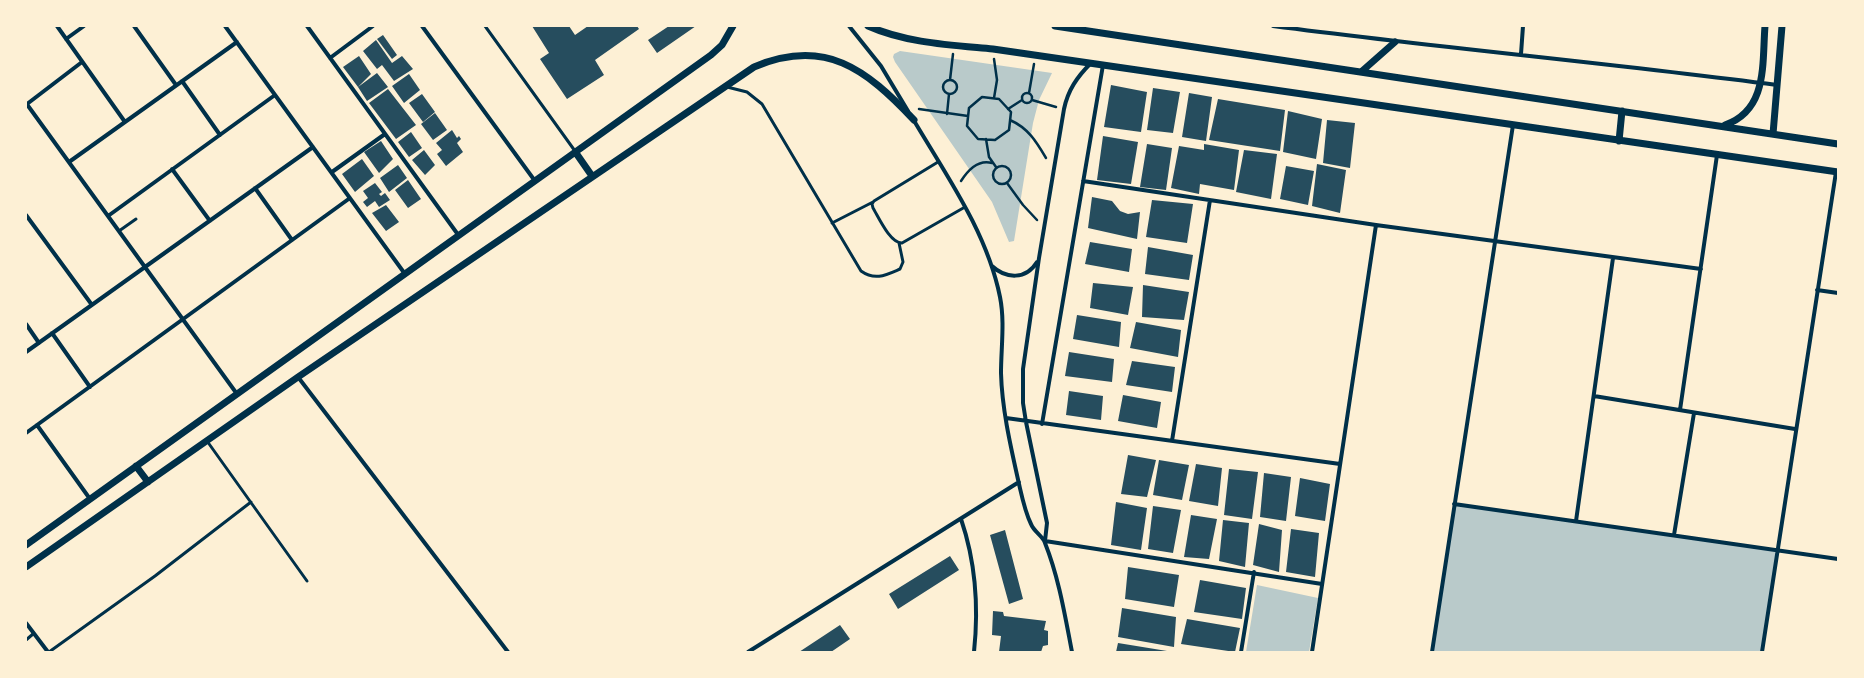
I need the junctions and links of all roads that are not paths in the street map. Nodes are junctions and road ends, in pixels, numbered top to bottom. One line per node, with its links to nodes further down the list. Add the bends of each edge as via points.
1 (57, 26): 18 (street)
2 (84, 26): 18 (street)
3 (134, 26): 29 (street)
4 (225, 26): 19 (street)
5 (307, 26): 22 (street)
6 (373, 26): 22 (street)
7 (422, 26): 53 (street)
8 (485, 26): 45 (lane)
9 (733, 26): 45 (street, via 722,45 711,55)
10 (849, 26): 35 (street, via 881,66)
11 (868, 26): 24 (street, via 910,39)
12 (1055, 26): 17 (street)
13 (1273, 26): 20 (street)
14 (1523, 26): 21 (street)
15 (1764, 26): 28 (street)
16 (1782, 26): 30 (street)
17 (1102, 30): 26 (street)
18 (66, 39): 23 (street)
19 (237, 42): 27 (street); 32 (street)
20 (1395, 42): 21 (street); 26 (street)
21 (1521, 54): 28 (street)
22 (330, 58): 39 (street)
23 (82, 62): 33 (street); 36 (street)
24 (1091, 63): 25 (street); 71 (street, via 1070,89 1064,110)
25 (1103, 65): 37 (street); 54 (street)
26 (1360, 72): 34 (street)
27 (182, 81): 29 (street); 41 (street)
28 (1760, 82): 30 (street); 38 (street, via 1757,98 1747,112)
29 (176, 85): 36 (street)
30 (1777, 85): 40 (street)
31 (723, 86): 35 (street, via 767,61 796,56 824,57 838,60 866,76); 52 (street); 64 (lane, via 747,92 762,104)
32 (275, 95): 41 (street); 44 (street)
33 (27, 104): 47 (street)
34 (1622, 111): 38 (street); 42 (street)
35 (914, 120): 48 (street)
36 (124, 122): 47 (street)
37 (1512, 125): 42 (street); 69 (street)
38 (1723, 126): 40 (street)
39 (385, 134): 50 (street); 67 (street)
40 (1773, 134): 43 (street)
41 (220, 135): 49 (street)
42 (1619, 141): 46 (street)
43 (1838, 144)
44 (313, 146): 50 (street); 55 (street)
45 (576, 153): 52 (street); 53 (street)
46 (1717, 155): 51 (street); 75 (street)
47 (69, 162): 61 (street)
48 (938, 162): 58 (lane); 59 (street)
49 (172, 169): 61 (street); 63 (street)
50 (332, 172): 56 (street)
51 (1837, 172): 77 (street)
52 (592, 176): 85 (street)
53 (536, 181): 67 (street)
54 (1083, 181): 57 (street); 93 (street)
55 (255, 188): 63 (street); 68 (street)
56 (350, 198): 68 (street); 76 (street)
57 (1210, 200): 65 (street); 98 (street)
58 (872, 202): 64 (lane); 70 (lane, via 892,238)
59 (965, 207): 70 (lane); 73 (street)
60 (26, 215): 79 (street)
61 (108, 216): 66 (street)
62 (136, 219): 66 (lane)
63 (210, 221): 74 (street)
64 (832, 223): 70 (lane, via 861,271 872,277 883,276 902,267)
65 (1376, 224): 69 (street); 99 (street)
66 (119, 231): 74 (street)
67 (459, 236): 76 (street)
68 (292, 240): 80 (street)
69 (1494, 241): 72 (street); 105 (street)
70 (899, 243)
71 (1039, 258): 73 (street, via 1030,270 1017,276 1003,274); 92 (street, via 1023,369)
72 (1614, 258): 75 (street); 88 (street)
73 (992, 266): 91 (street, via 1002,310 1001,372)
74 (145, 267): 79 (street); 80 (street)
75 (1700, 269): 89 (street)
76 (405, 274): 87 (street)
77 (1817, 290): 78 (street); 95 (street)
78 (1838, 293)
79 (92, 305): 82 (street)
80 (183, 319): 86 (street); 87 (street)
81 (26, 324): 83 (street)
82 (52, 333): 83 (street); 86 (street)
83 (39, 343): 84 (street)
84 (26, 352)
85 (298, 378): 97 (street); 121 (street)
86 (90, 387): 94 (street)
87 (237, 394): 100 (street)
88 (1594, 396): 89 (street); 107 (street)
89 (1680, 410): 90 (street)
90 (1694, 412): 95 (street); 108 (street)
91 (1006, 418): 92 (street); 102 (street)
92 (1026, 422): 93 (street); 109 (street, via 1046,516)
93 (1042, 424): 98 (street)
94 (37, 425): 96 (street); 103 (street)
95 (1795, 429): 111 (street)
96 (26, 433)
97 (207, 441): 101 (street); 104 (lane)
98 (1172, 441): 99 (street)
99 (1340, 464): 116 (street)
100 (136, 466): 101 (street); 103 (street)
101 (148, 482): 113 (street)
102 (1019, 482): 106 (street); 109 (street, via 1031,525)
103 (90, 499): 110 (street)
104 (251, 502): 115 (lane); 120 (lane, via 156,576)
105 (1454, 504): 107 (street); 127 (street)
106 (961, 519): 122 (street); 123 (street, via 975,574 977,611)
107 (1576, 521): 108 (street)
108 (1674, 535): 111 (street)
109 (1045, 541): 114 (street); 124 (street, via 1061,596)
110 (26, 545)
111 (1777, 550): 112 (street); 128 (street)
112 (1838, 559)
113 (26, 567)
114 (1254, 572): 116 (street); 125 (street)
115 (307, 581)
116 (1322, 584): 126 (street)
117 (26, 623): 118 (street)
118 (33, 634): 119 (lane); 120 (street)
119 (26, 640)
120 (48, 652)
121 (508, 652)
122 (748, 652)
123 (974, 652)
124 (1072, 652)
125 (1241, 652)
126 (1312, 652)
127 (1432, 652)
128 (1762, 652)

